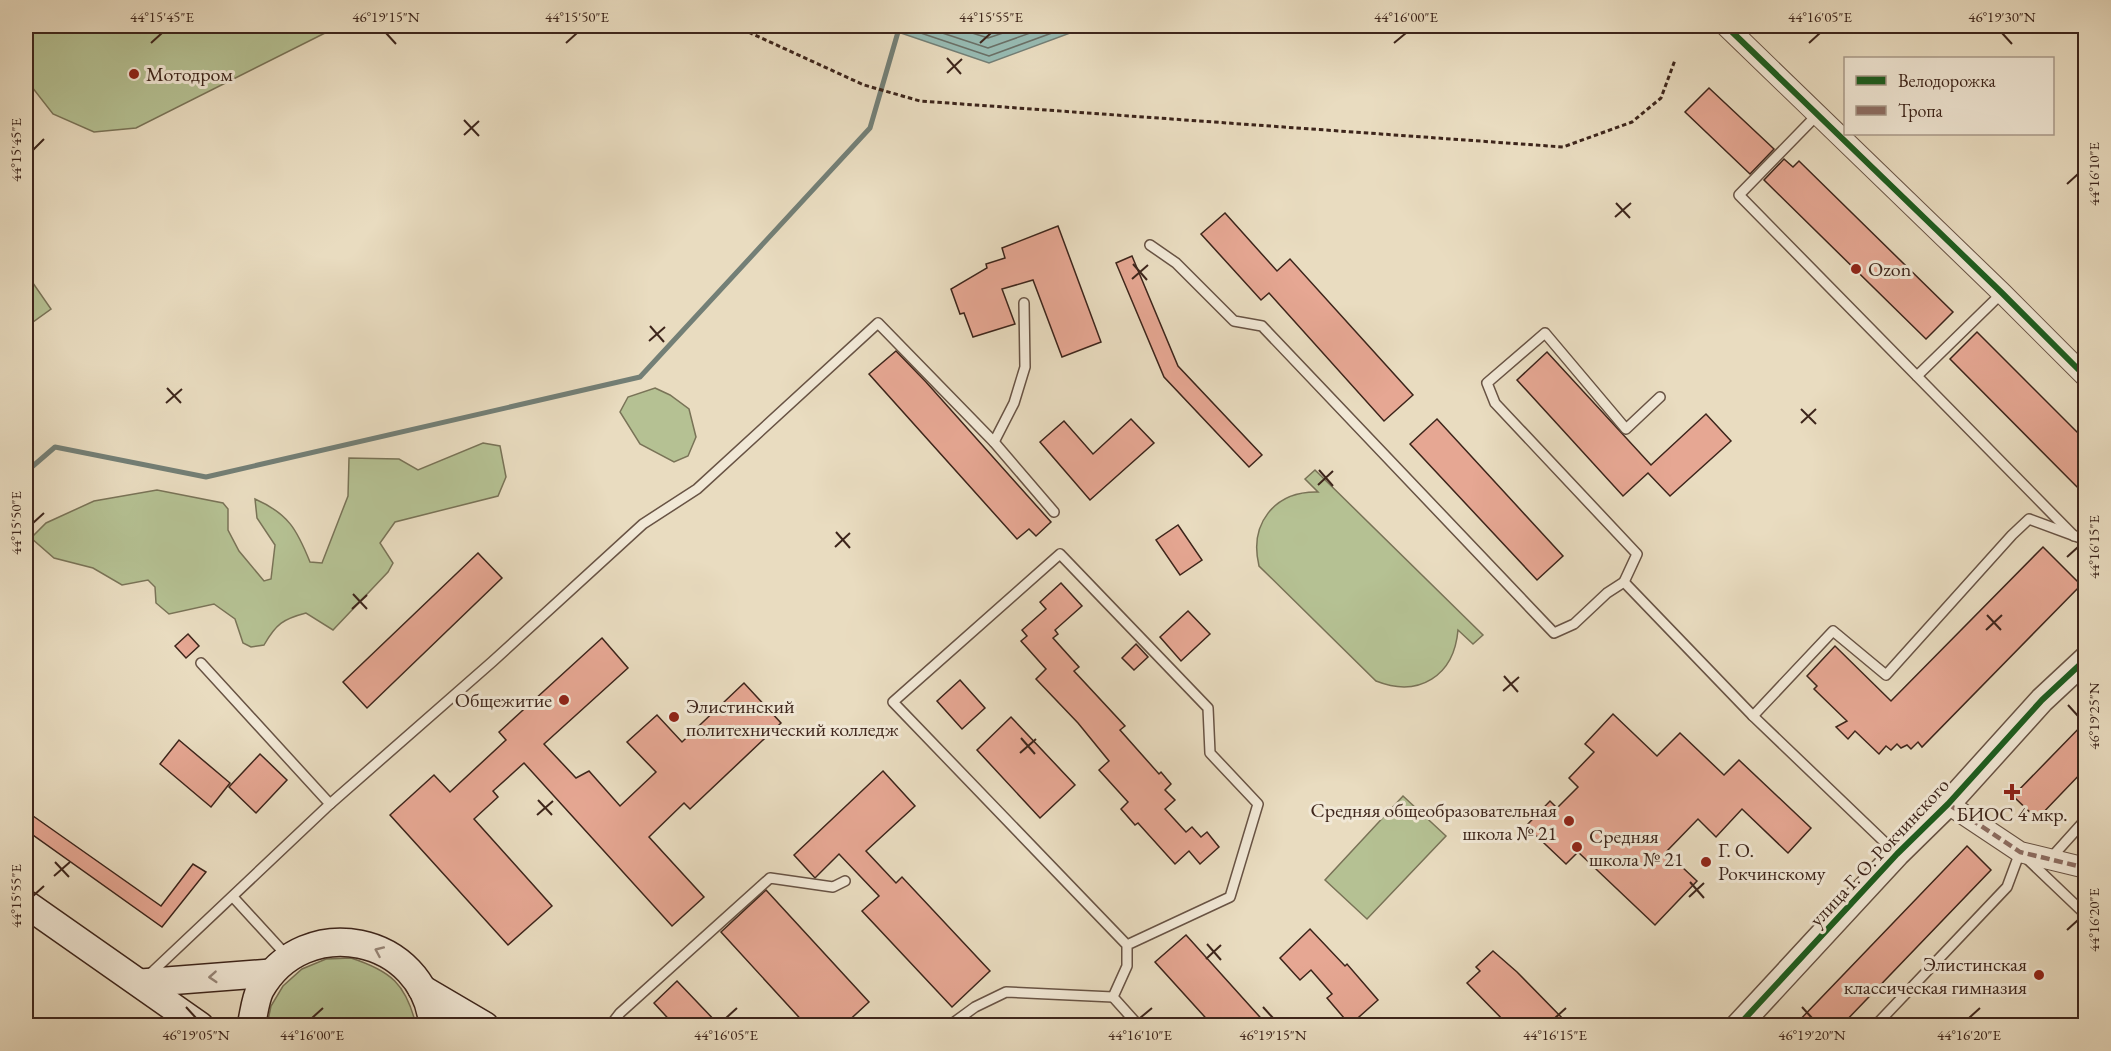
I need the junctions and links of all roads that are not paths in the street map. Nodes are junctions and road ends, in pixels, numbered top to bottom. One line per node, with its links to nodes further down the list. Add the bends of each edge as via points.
1 (1726, 26): 2 (street)
2 (1818, 114): 4 (street); 6 (lane, via 1739,195)
3 (1150, 245): 13 (lane, via 1176,263 1234,321 1262,326 1554,633 1574,624)
4 (2002, 293): 6 (lane); 7 (street)
5 (1024, 303): 9 (lane, via 1025,367 1014,403)
6 (1917, 376): 11 (lane)
7 (2085, 377)
8 (1660, 397): 13 (lane, via 1626,429 1545,333 1487,383 1495,403 1637,554)
9 (994, 442): 10 (lane); 17 (lane, via 878,323 697,489 643,524)
10 (1054, 512)
11 (2074, 536): 12 (lane); 16 (lane, via 2029,519 1886,675 1833,631)
12 (2085, 540)
13 (1624, 582): 16 (lane)
14 (2085, 659): 18 (street, улица Г. О. Рокчинского)
15 (201, 663): 17 (lane)
16 (1753, 716): 21 (lane)
17 (330, 804): 25 (lane)
18 (1948, 804): 20 (street); 21 (street, улица Г. О. Рокчинского)
19 (2085, 819): 22 (lane)
20 (2020, 852): 22 (street); 27 (lane); 41 (lane, via 2007,887)
21 (1897, 854): 40 (street, улица Г. О. Рокчинского)
22 (2050, 860): 23 (street)
23 (2085, 868)
24 (845, 881): 37 (lane, via 833,887 770,878 620,1012)
25 (233, 897): 29 (lane); 30 (lane)
26 (26, 904): 30 (main road)
27 (2085, 915)
28 (1127, 945): 28 (lane, via 893,702 1060,554 1208,708 1210,753 1258,804 1230,897); 32 (lane, via 1128,966)
29 (280, 965): 30 (main road, one-way to 30); 31 (main road, one-way to 29, via 393,958 362,943 336,941 311,946); 34 (main road, via 259,992)
30 (141, 983): 33 (main road)
31 (422, 989): 35 (main road); 36 (main road)
32 (1113, 998): 38 (lane, via 1006,992 975,1007); 39 (lane)
33 (200, 1026)
34 (251, 1026)
35 (433, 1026)
36 (485, 1026)
37 (610, 1026)
38 (950, 1026)
39 (1139, 1026)
40 (1738, 1026)
41 (1875, 1026)

